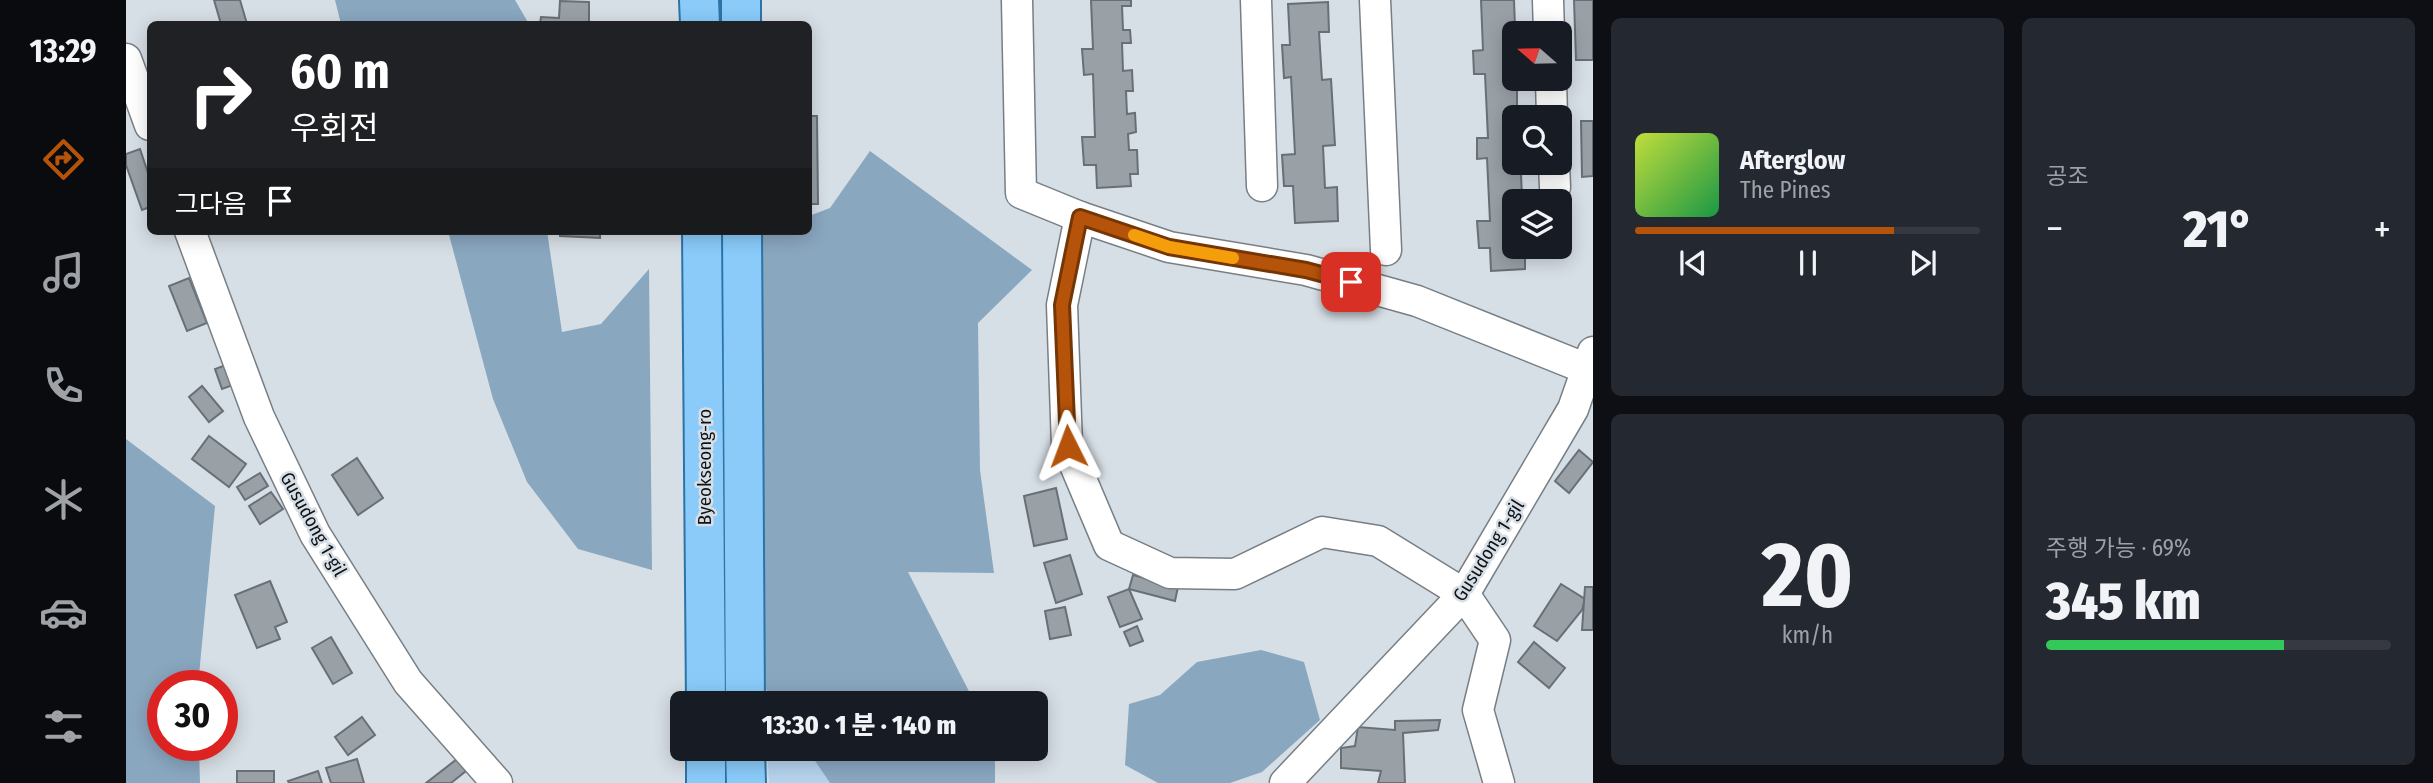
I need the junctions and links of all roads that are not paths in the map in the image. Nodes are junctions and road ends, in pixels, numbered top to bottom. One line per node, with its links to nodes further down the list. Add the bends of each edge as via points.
1 (699, 0): 7 (main road)
2 (741, 0): 8 (main road)
3 (1017, 0): 13 (street, via 1021,192)
4 (1256, 0): 12 (street)
5 (1375, 0): 17 (street)
6 (1548, 0): 9 (street)
7 (699, 21)
8 (741, 21)
9 (1549, 21)
10 (126, 59): 11 (street)
11 (147, 117)
12 (1262, 186)
13 (1080, 217): 18 (street, via 1169,247 1306,270 1417,301); 19 (street, via 1062,305 1068,446 1109,545 1171,573 1235,574 1322,532 1378,541)
14 (191, 235): 24 (street, Gusudong 1-gil, via 259,417 316,534 408,682)
15 (702, 235): 20 (main road, Byeokseong-ro)
16 (742, 235): 21 (main road, Byeokseong-ro)
17 (1386, 250)
18 (1590, 360): 19 (street, Gusudong 1-gil, via 1573,410)
19 (1464, 594): 27 (street, Gusudong 1-gil); 28 (street, via 1495,640 1478,710)
20 (706, 691)
21 (745, 691)
22 (706, 761): 25 (main road)
23 (745, 761): 26 (main road)
24 (497, 783)
25 (706, 783)
26 (746, 783)
27 (1285, 783)
28 (1499, 783)

